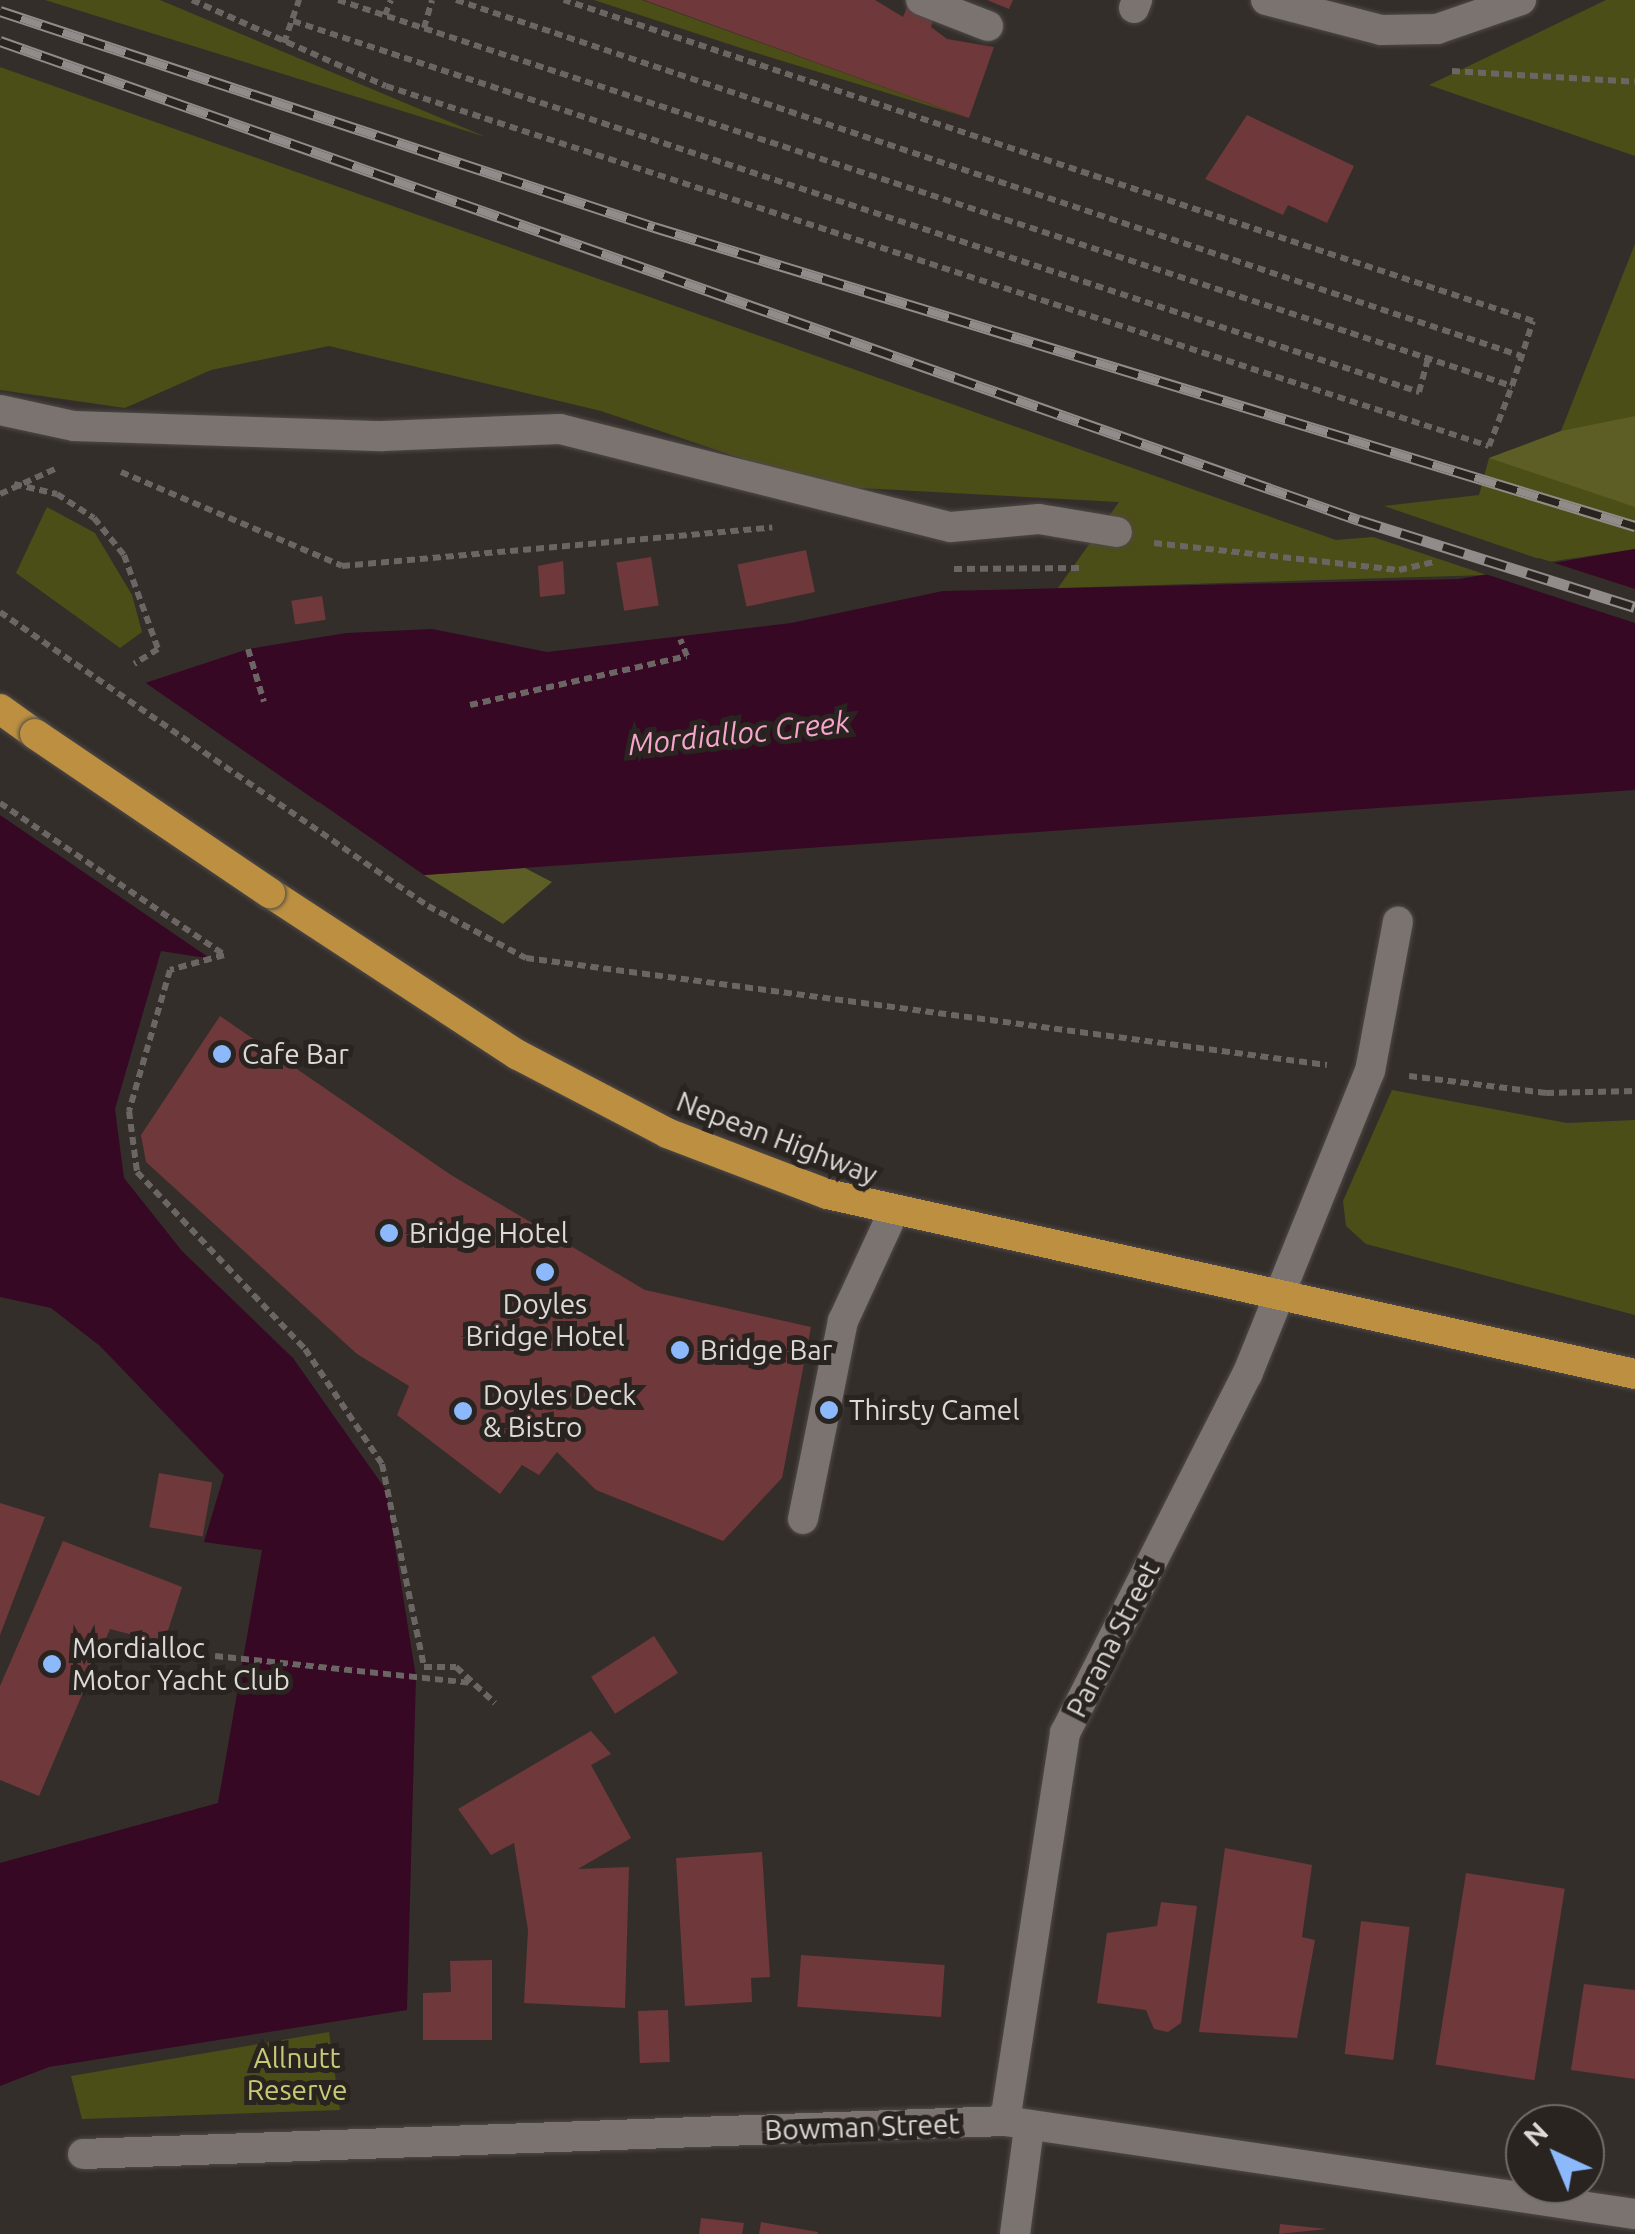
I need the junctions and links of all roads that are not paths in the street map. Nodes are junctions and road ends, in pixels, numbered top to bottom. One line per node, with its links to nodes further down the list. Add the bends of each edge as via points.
1 (921, 0): 4 (street)
2 (1266, 0): 3 (street, via 1326,20 1407,29 1437,29)
3 (1521, 0)
4 (988, 26)
5 (0, 410): 6 (street, via 74,426 383,436 560,430 951,528 1040,519)
6 (1116, 532)
7 (0, 709): 9 (highway, Nepean Highway, bridge, via 270,893 613,1106)
8 (1398, 922): 10 (street, Parana Street, via 1370,1071)
9 (892, 1215): 10 (highway, Nepean Highway); 12 (street, via 843,1321)
10 (1278, 1298): 11 (highway, Nepean Highway); 13 (street, Parana Street, via 1248,1375 1064,1733)
11 (1635, 1374)
12 (803, 1519)
13 (1017, 2124): 14 (street, Bowman Street); 15 (street, Bowman Street); 16 (street, Parana Street)
14 (83, 2154)
15 (1635, 2214)
16 (1015, 2234)

